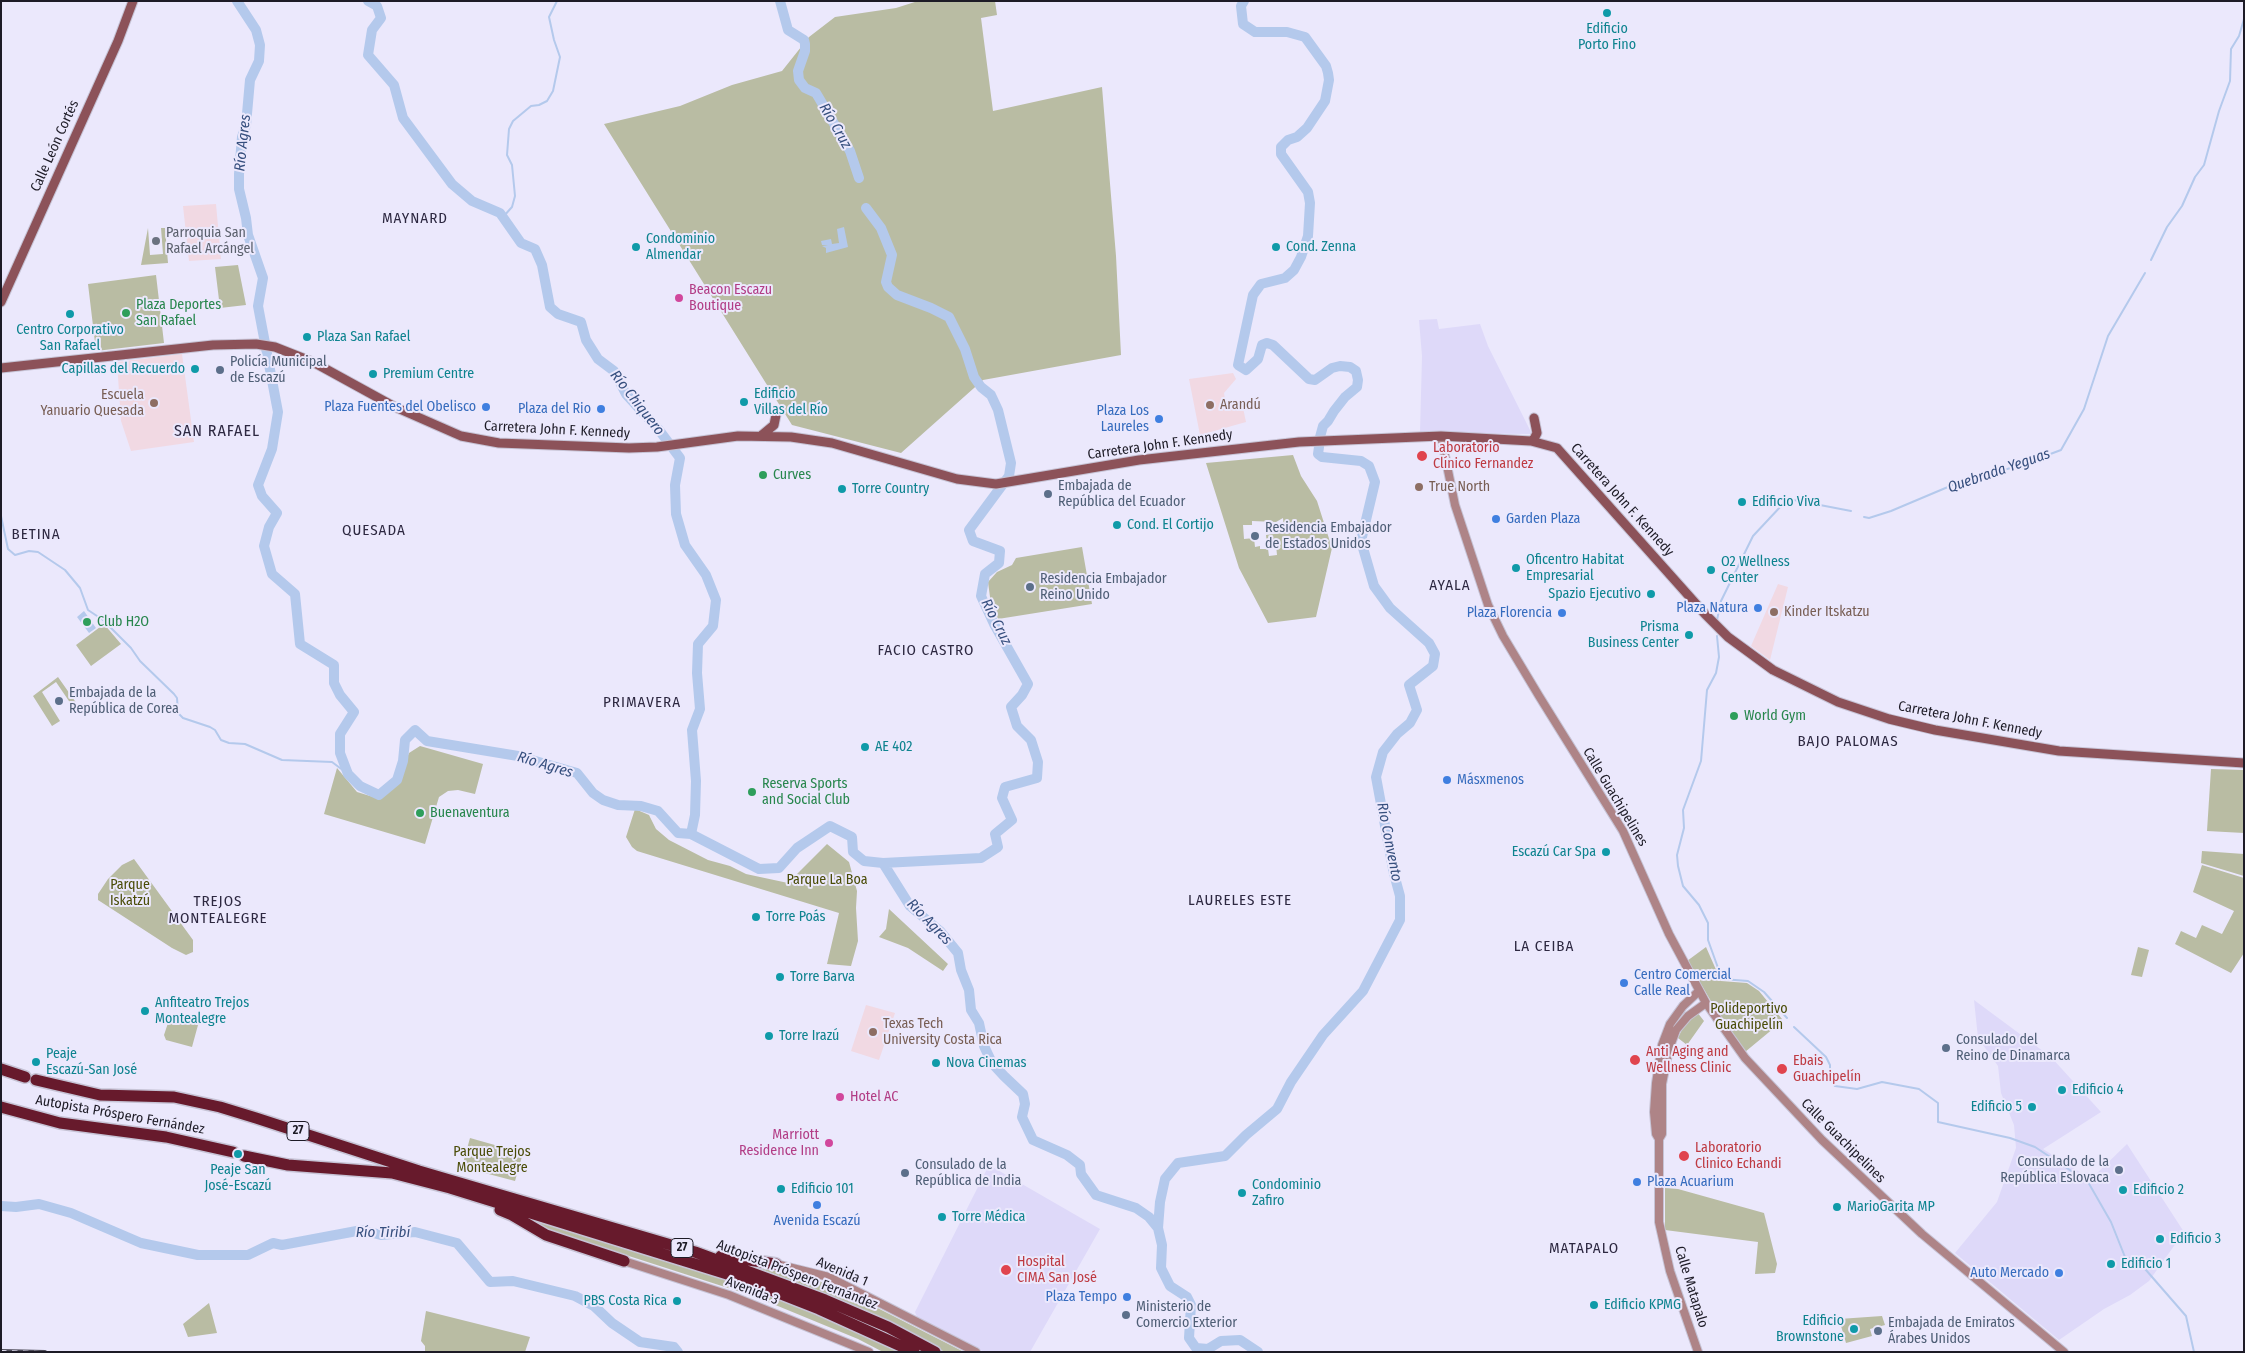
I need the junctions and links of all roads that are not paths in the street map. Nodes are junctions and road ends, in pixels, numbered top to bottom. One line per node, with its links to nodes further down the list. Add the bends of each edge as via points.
1 (133, 1): 2 (main road, Calle León Cortés)
2 (1, 302)
3 (3, 368): 6 (main road, Carretera John F. Kennedy, via 220,344 262,344 313,362 395,407 461,436 499,443 657,447)
4 (776, 415): 6 (main road, via 774,425)
5 (1534, 418): 8 (main road, via 1537,433)
6 (762, 435): 7 (main road, Carretera John F. Kennedy, via 813,439 957,479 996,484 1139,460 1251,446)
7 (1441, 436): 8 (main road, Carretera John F. Kennedy); 10 (street, Calle Guachipelines, via 1456,505 1488,605 1537,693 1623,830)
8 (1531, 441): 9 (main road, Carretera John F. Kennedy, via 1557,448 1728,637 1773,670 1830,699 1854,709 1935,730 2058,750)
9 (2244, 763)
10 (1699, 991): 11 (street, Calle Guachipelines); 14 (street, Calle Matapalo, via 1682,1006 1662,1045 1654,1112)
11 (1706, 1003): 14 (street, Calle Matapalo, via 1676,1030 1669,1049 1662,1084 1662,1134); 24 (street, Calle Guachipelines, via 1744,1058 1822,1140 1922,1234)
12 (1, 1069): 16 (highway, Autopista Próspero Fernández / 27, via 100,1095 167,1096 220,1107 419,1171)
13 (1, 1107): 15 (highway, Autopista Próspero Fernández / 27, via 60,1123 166,1137 288,1165 392,1173)
14 (1659, 1139): 23 (street, Calle Matapalo, via 1659,1222 1670,1271)
15 (450, 1188): 17 (highway, via 512,1215 546,1235); 20 (highway, Autopista Próspero Fernández / 27, via 740,1278 820,1309)
16 (694, 1252): 18 (highway); 21 (highway, Autopista Próspero Fernández / 27, via 824,1300 888,1327)
17 (624, 1261): 19 (street, Avenida 3, via 720,1292)
18 (776, 1264): 22 (street, Avenida 1, via 829,1278)
19 (869, 1352)
20 (914, 1352)
21 (935, 1352)
22 (976, 1352)
23 (1698, 1352)
24 (2064, 1352)

